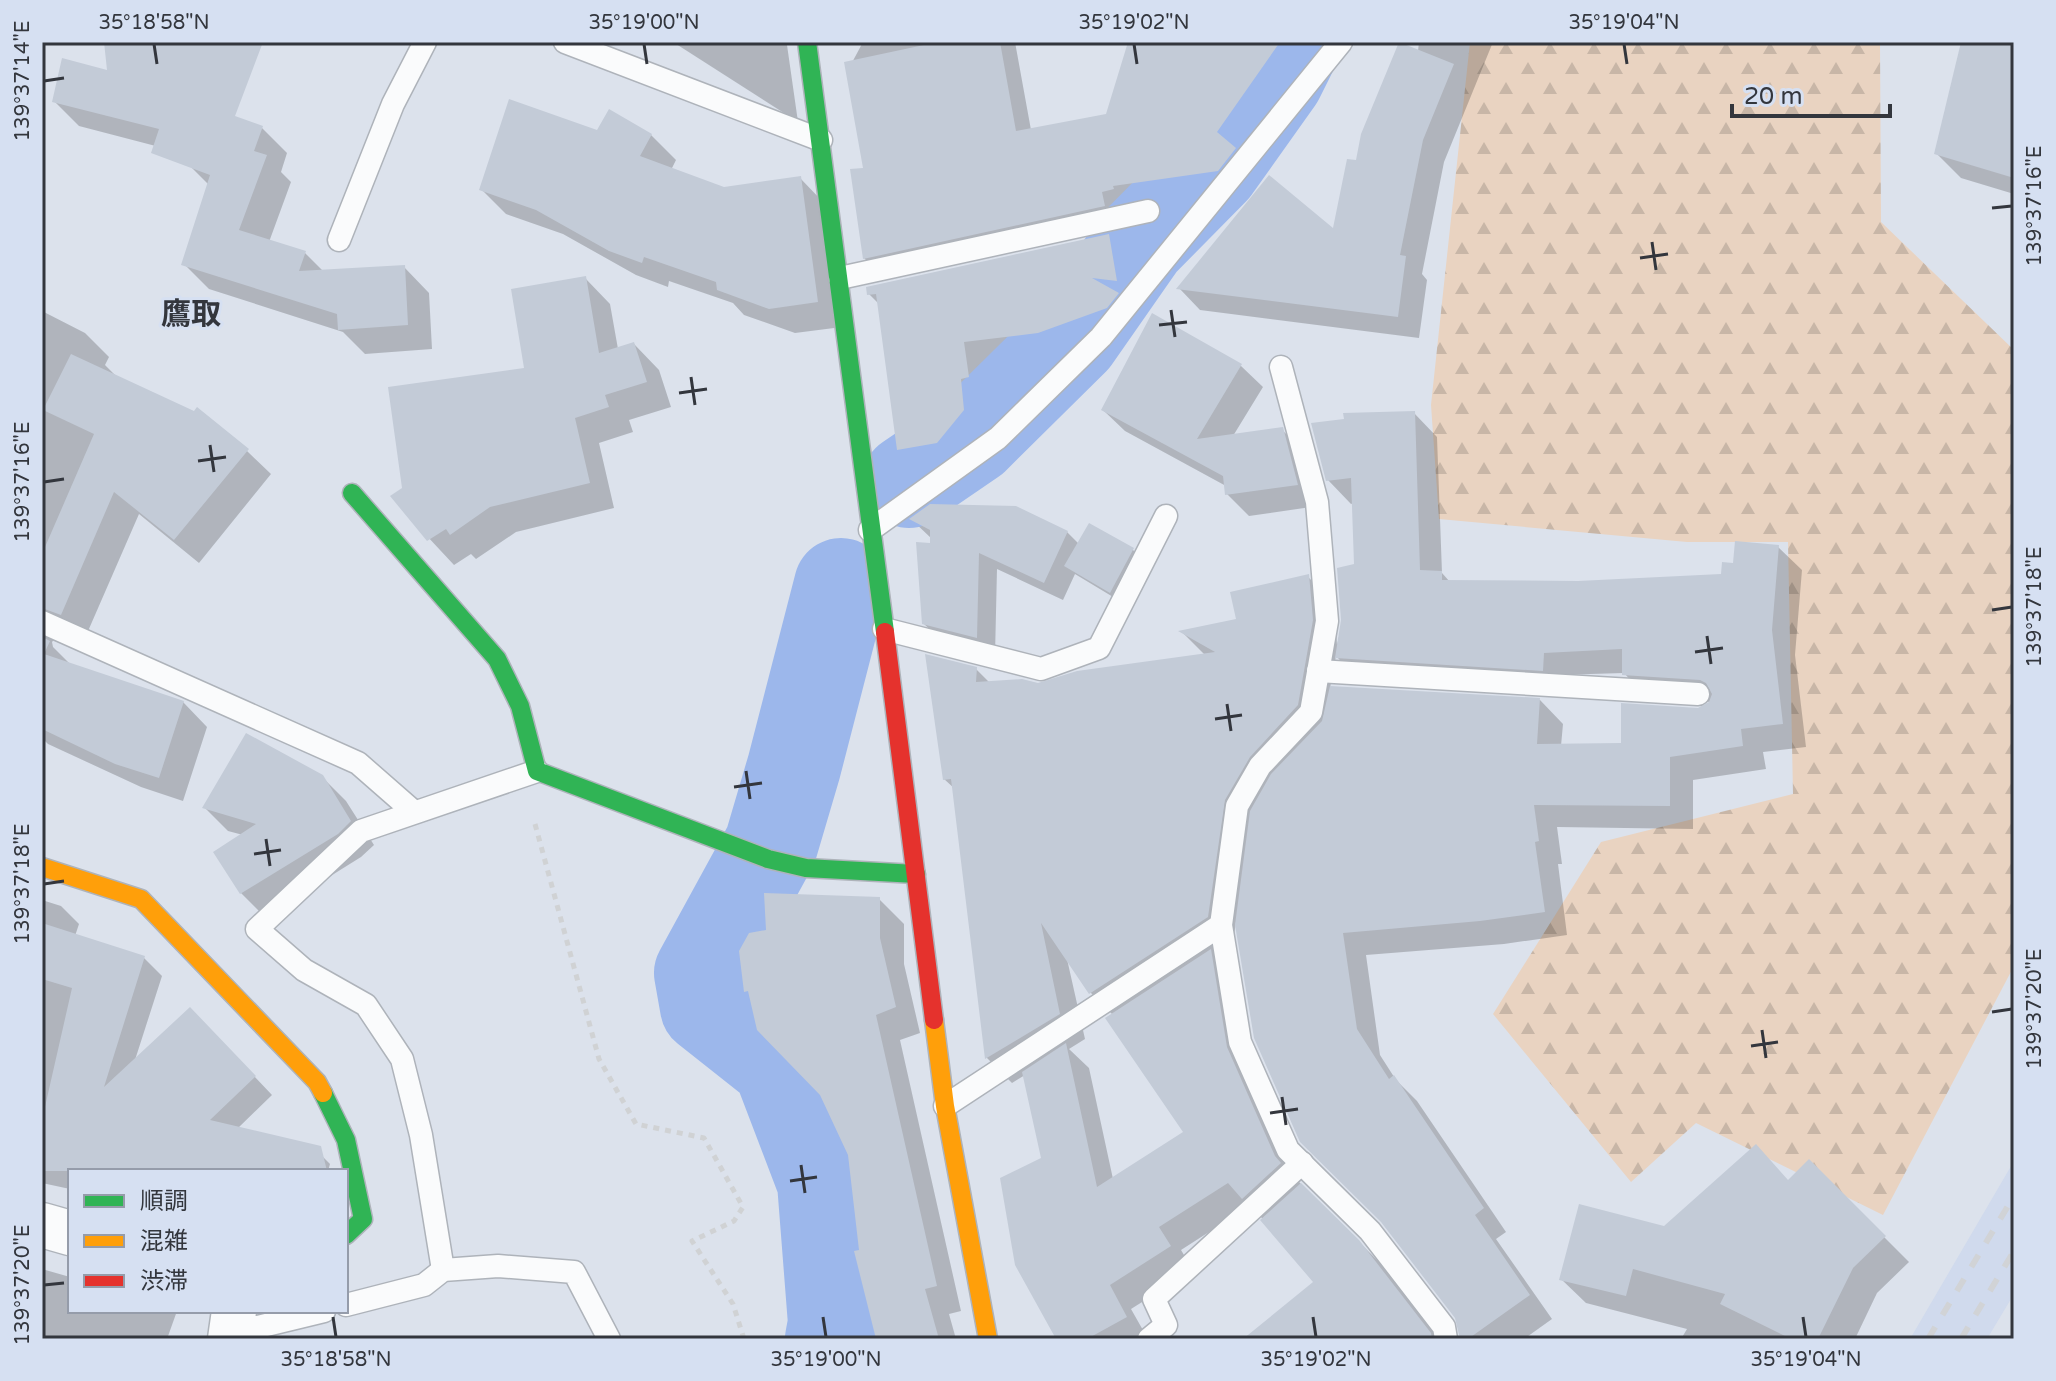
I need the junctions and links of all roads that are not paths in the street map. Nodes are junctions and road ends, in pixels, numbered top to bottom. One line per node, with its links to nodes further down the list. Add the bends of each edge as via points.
1 (425, 42): 7 (lane, via 393,104)
2 (565, 42): 5 (lane)
3 (807, 42): 5 (street)
4 (1341, 42): 12 (lane, via 1101,337 998,438)
5 (821, 140): 8 (street)
6 (1148, 211): 8 (lane)
7 (339, 240)
8 (840, 278): 12 (street)
9 (1281, 367): 15 (lane, via 1317,502 1327,621)
10 (352, 493): 17 (street, via 497,659 520,706)
11 (1166, 516): 14 (lane, via 1099,648 1041,669)
12 (870, 530): 14 (street)
13 (42, 622): 18 (lane, via 358,763)
14 (884, 629): 20 (street)
15 (1318, 671): 16 (lane); 21 (lane, via 1311,712 1260,766 1237,806)
16 (1698, 694)
17 (530, 773): 18 (lane); 20 (street, via 768,859 806,868)
18 (414, 812): 27 (lane, via 361,831 257,929 304,970 366,1005 402,1059 421,1135)
19 (42, 867): 26 (street, via 141,899 317,1082 346,1140 363,1219)
20 (916, 874): 22 (street)
21 (1221, 925): 22 (lane); 23 (lane, via 1240,1042 1288,1150)
22 (945, 1106): 32 (street)
23 (1302, 1163): 33 (lane, via 1154,1299 1166,1325); 34 (lane, via 1370,1231 1444,1327)
24 (42, 1225): 25 (street)
25 (68, 1232)
26 (348, 1233)
27 (443, 1270): 28 (lane, via 424,1285); 31 (lane, via 498,1266 574,1272)
28 (348, 1304)
29 (316, 1313): 30 (lane, via 258,1327)
30 (232, 1326)
31 (609, 1339)
32 (988, 1339)
33 (1149, 1339)
34 (1446, 1339)

